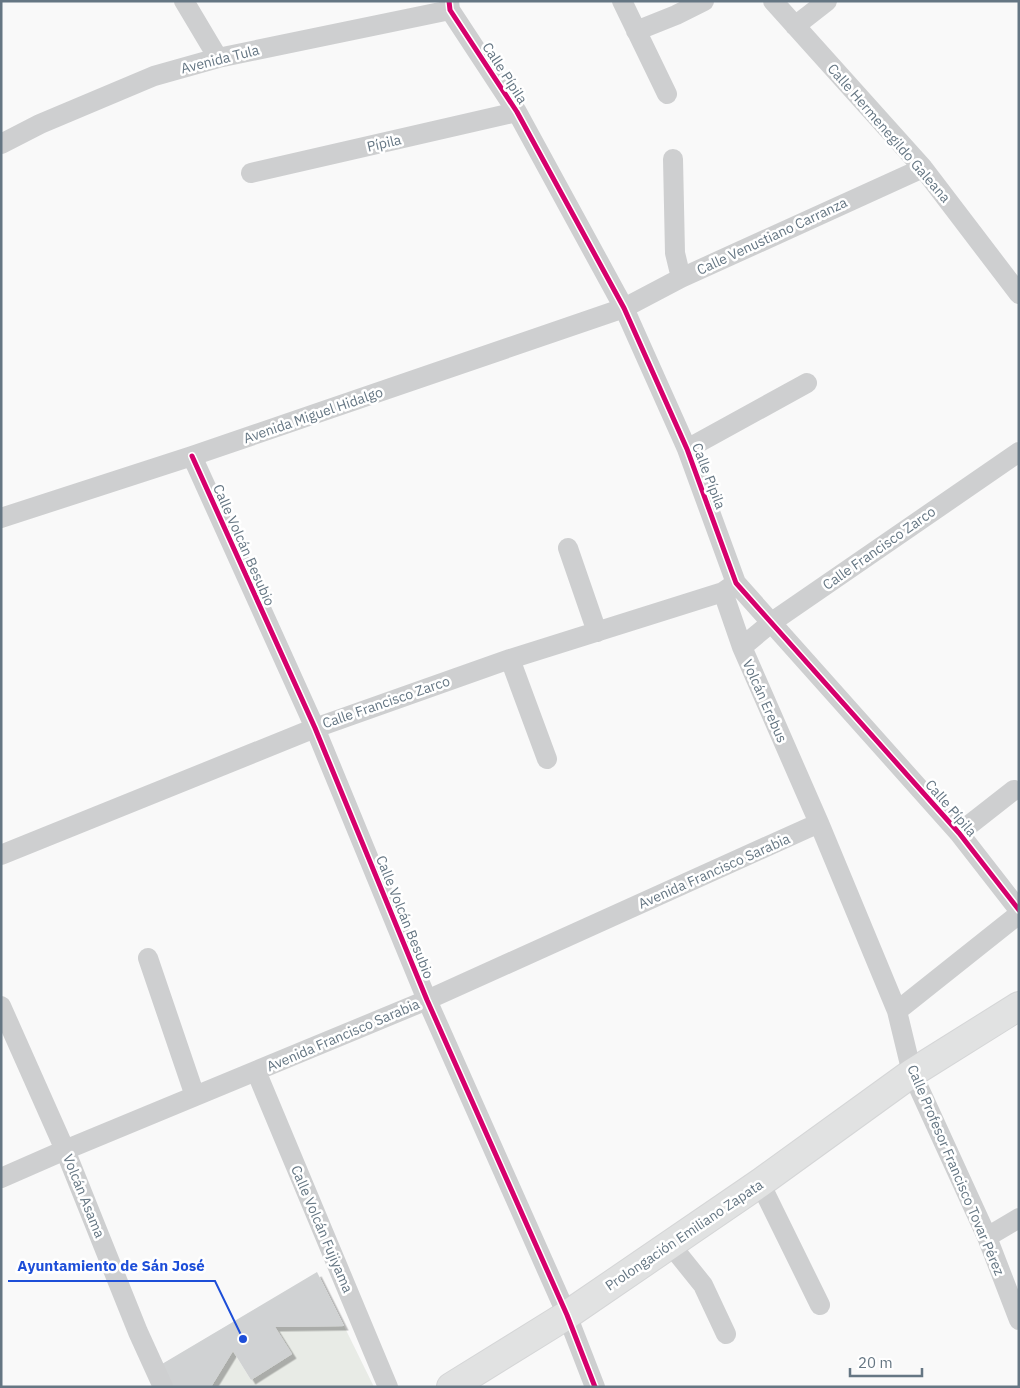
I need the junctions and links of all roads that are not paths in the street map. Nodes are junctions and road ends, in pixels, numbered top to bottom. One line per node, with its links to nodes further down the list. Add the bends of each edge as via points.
1 (184, 1): 9 (street)
2 (622, 1): 8 (street)
3 (704, 1): 8 (street)
4 (772, 1): 7 (street, Calle Hermenegildo Galeana)
5 (827, 1): 7 (street)
6 (450, 6): 9 (street, Avenida Tula); 11 (street, Calle Pípila)
7 (796, 26): 14 (street, Calle Hermenegildo Galeana)
8 (636, 31): 10 (street)
9 (218, 58): 12 (street, Avenida Tula, via 154,76)
10 (667, 94)
11 (517, 112): 15 (street, Pípila); 18 (street, Calle Pípila)
12 (1, 144)
13 (673, 159): 16 (street, via 675,253)
14 (923, 168): 16 (street, Calle Venustiano Carranza); 17 (street, Calle Hermenegildo Galeana)
15 (251, 174)
16 (680, 278): 18 (street, Calle Venustiano Carranza)
17 (1019, 294)
18 (624, 308): 20 (street, Calle Pípila); 22 (street, Avenida Miguel Hidalgo)
19 (807, 383): 20 (street)
20 (687, 449): 25 (street, Calle Pípila)
21 (1019, 452): 26 (street, Calle Francisco Zarco)
22 (192, 456): 23 (street, Avenida Miguel Hidalgo); 30 (street, Calle Volcán Besubio)
23 (1, 518)
24 (568, 548): 27 (street)
25 (730, 587): 26 (street, Calle Pípila); 27 (street, Calle Francisco Zarco); 28 (street, Volcán Erebus)
26 (772, 622): 28 (street, Calle Francisco Zarco); 34 (street, Calle Pípila)
27 (597, 632): 29 (street, Calle Francisco Zarco)
28 (742, 647): 33 (street, Volcán Erebus)
29 (510, 659): 30 (street, Calle Francisco Zarco); 31 (street)
30 (315, 728): 35 (street, Calle Francisco Zarco); 39 (street, Calle Volcán Besubio)
31 (547, 759)
32 (1014, 790): 34 (street)
33 (820, 823): 39 (street, Avenida Francisco Sarabia); 42 (street, Calle Profesor Francisco Tovar Pérez)
34 (959, 833): 36 (street, Calle Pípila)
35 (1, 855)
36 (1019, 910)
37 (1019, 914): 42 (street)
38 (148, 958): 45 (street)
39 (427, 1000): 43 (street, Avenida Francisco Sarabia); 53 (street, Calle Volcán Besubio)
40 (1, 1006): 46 (street, Volcán Asama)
41 (1019, 1006): 44 (street, Prolongación Emiliano Zapata)
42 (897, 1010): 44 (street, Calle Profesor Francisco Tovar Pérez)
43 (256, 1071): 45 (street, Avenida Francisco Sarabia); 57 (street, Calle Volcán Fujiyama)
44 (912, 1073): 48 (street, Prolongación Emiliano Zapata); 50 (street, Calle Profesor Francisco Tovar Pérez)
45 (195, 1096): 46 (street, Avenida Francisco Sarabia)
46 (65, 1150): 47 (street, Avenida Francisco Sarabia); 56 (street, Volcán Asama)
47 (1, 1178)
48 (760, 1183): 51 (street, Prolongación Emiliano Zapata); 52 (street)
49 (1019, 1218): 50 (street)
50 (988, 1237): 54 (street, Calle Profesor Francisco Tovar Pérez)
51 (670, 1244): 53 (street, Prolongación Emiliano Zapata); 55 (street, via 703,1285)
52 (820, 1305)
53 (567, 1315): 58 (street, Prolongación Emiliano Zapata); 59 (street, Calle Volcán Besubio)
54 (1019, 1320)
55 (726, 1334)
56 (163, 1387)
57 (388, 1387)
58 (451, 1387)
59 (595, 1387)

